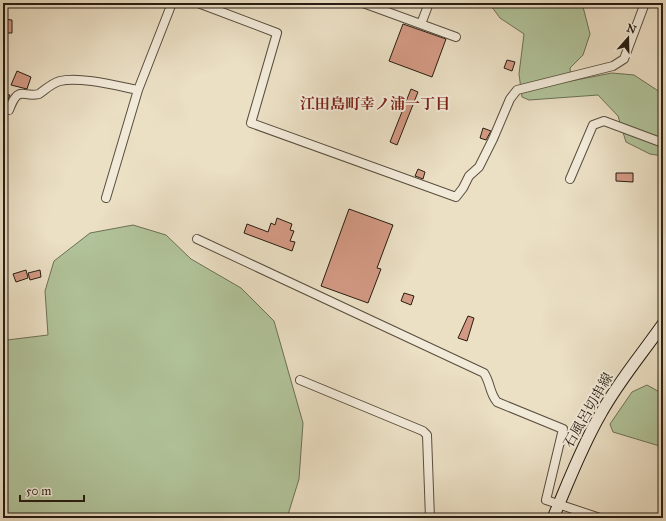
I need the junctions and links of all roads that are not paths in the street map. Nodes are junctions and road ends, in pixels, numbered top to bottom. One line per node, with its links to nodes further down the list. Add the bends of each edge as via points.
1 (172, 3): 8 (street)
2 (198, 3): 5 (street, via 277,33 251,123 456,196 469,176 479,167 510,99 517,90 613,66 624,59)
3 (363, 3): 6 (street)
4 (429, 3): 6 (street)
5 (645, 3)
6 (421, 24): 7 (street)
7 (456, 37)
8 (138, 90): 9 (street, via 111,84 66,80 53,83 39,94 17,95); 12 (street)
9 (9, 110)
10 (663, 143): 11 (street, via 604,121 598,123 593,125)
11 (570, 179)
12 (106, 198)
13 (197, 239): 16 (street, via 484,373 489,380 491,395 497,402 563,429 546,500)
14 (663, 324): 16 (main road, 石風呂切串線, via 628,370 600,414 576,460)
15 (300, 380): 17 (street, via 423,431 427,435)
16 (559, 503): 18 (main road, 石風呂切串線); 19 (street)
17 (430, 518)
18 (553, 518)
19 (600, 518)

